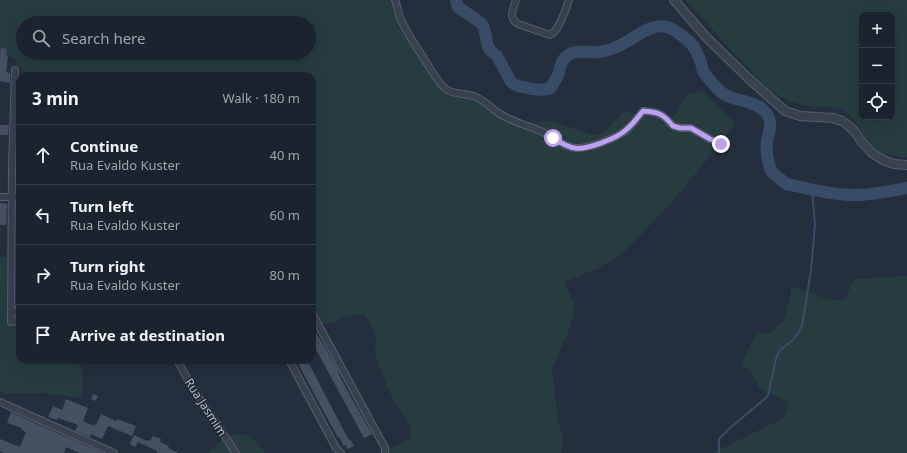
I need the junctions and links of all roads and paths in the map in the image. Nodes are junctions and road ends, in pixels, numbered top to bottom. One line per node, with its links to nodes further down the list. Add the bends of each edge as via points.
1 (395, 0): 6 (street, via 409,34 430,69 446,89 474,96 503,116 545,133 564,145 576,148 613,138 626,130 643,111 666,117 673,126 691,128)
2 (516, 0): 3 (street, via 512,12 514,21 550,35 558,26)
3 (569, 0)
4 (674, 0): 7 (street, via 706,36 785,111 800,116 842,121 872,153 894,164)
5 (16, 72): 9 (street, via 15,70)
6 (721, 144)
7 (907, 165)
8 (0, 197): 9 (street)
9 (12, 197): 10 (street); 12 (street)
10 (16, 197)
11 (16, 312): 12 (street)
12 (12, 313): 14 (street, via 11,322)
13 (316, 320): 21 (street, via 385,448)
14 (16, 321)
15 (179, 364): 19 (street, Rua Jasmim)
16 (290, 364): 20 (street)
17 (0, 402): 18 (street)
18 (114, 453)
19 (236, 453)
20 (341, 453)
21 (385, 453)

